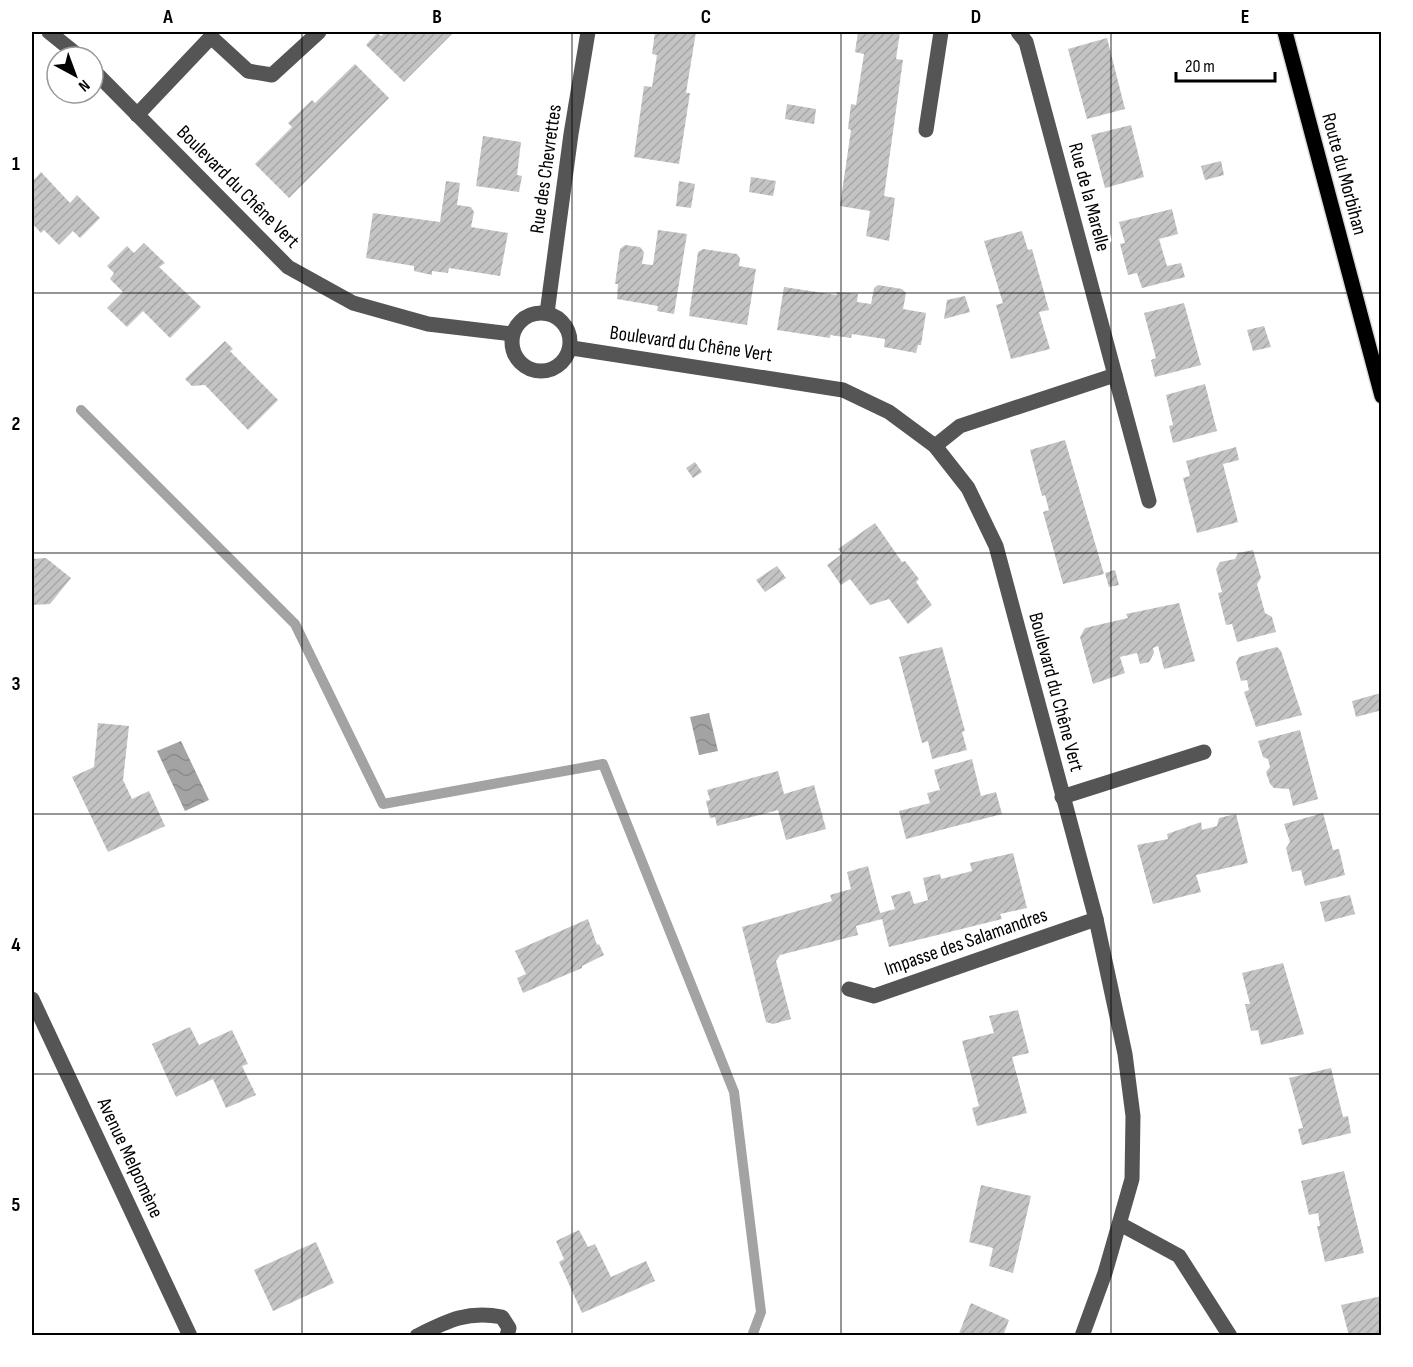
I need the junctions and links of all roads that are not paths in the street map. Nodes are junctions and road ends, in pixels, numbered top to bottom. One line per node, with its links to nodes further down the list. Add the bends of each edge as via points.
1 (49, 32): 8 (street)
2 (319, 32): 7 (street, via 272,75 248,71)
3 (588, 32): 12 (street, Rue des Chevrettes)
4 (941, 32): 11 (street)
5 (1018, 32): 15 (street, Rue de la Marelle, via 1026,42)
6 (1285, 32): 16 (main road, Route du Morbihan)
7 (208, 34): 10 (street)
8 (65, 45)
9 (105, 82): 10 (street, Boulevard du Chêne Vert)
10 (137, 115): 13 (street, Boulevard du Chêne Vert, via 288,267 353,303 428,324)
11 (926, 130)
12 (547, 313): 13 (street, via 522,319); 14 (street, via 564,322)
13 (512, 334): 14 (street, via 515,358 533,372 560,366)
14 (572, 348): 17 (street, Boulevard du Chêne Vert, via 843,390 889,412)
15 (1115, 375): 17 (street, via 960,426); 18 (street, Rue de la Marelle)
16 (1382, 396)
17 (934, 446): 20 (street, Boulevard du Chêne Vert, via 968,488 996,546)
18 (1149, 501)
19 (1204, 752): 20 (street)
20 (1062, 797): 21 (street, Boulevard du Chêne Vert)
21 (1096, 919): 22 (street, Impasse des Salamandres, via 874,996); 24 (street, Boulevard du Chêne Vert, via 1125,1054 1133,1116 1132,1179)
22 (849, 989)
23 (32, 999): 25 (street, Avenue Melpomène)
24 (1120, 1224): 28 (street, Boulevard du Chêne Vert); 29 (street, via 1179,1256)
25 (190, 1335)
26 (417, 1335): 27 (street, via 453,1319 483,1313 502,1317 509,1328)
27 (507, 1335)
28 (1082, 1335)
29 (1230, 1335)

